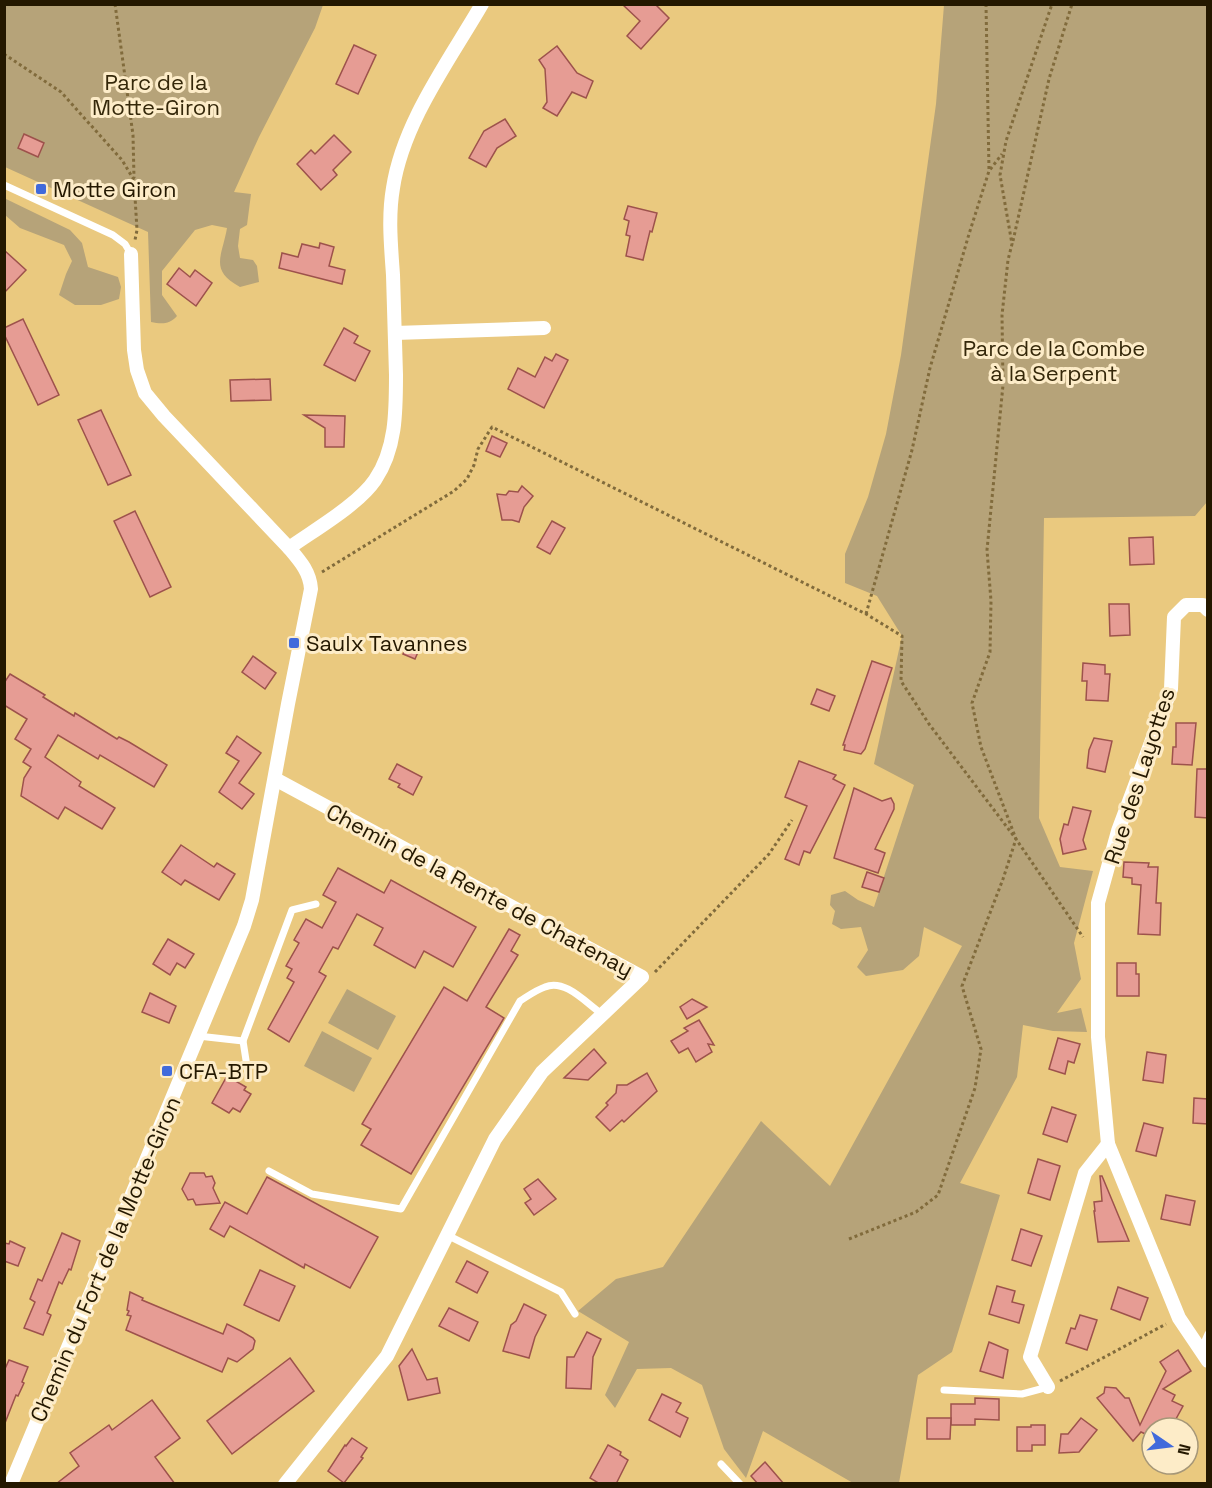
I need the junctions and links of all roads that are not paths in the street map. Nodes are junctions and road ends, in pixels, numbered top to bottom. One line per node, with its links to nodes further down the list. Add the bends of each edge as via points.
1 (482, 4): 5 (street, via 416,118 401,154 390,212)
2 (4, 184): 3 (lane, via 113,236)
3 (131, 254): 6 (street, via 134,350 146,393)
4 (544, 328): 5 (street)
5 (395, 333): 6 (street, via 396,419 388,456 374,481 359,497)
6 (289, 548): 8 (street, Chemin du Fort de la Motte-Giron, via 311,579 311,589)
7 (1208, 610): 14 (street, Rue des Layottes, via 1203,605 1186,605 1174,617 1171,689 1118,831 1098,903 1098,1037)
8 (275, 779): 10 (street, Chemin de la Rente de Chatenay, via 642,977); 11 (street, Chemin du Fort de la Motte-Giron, via 252,900)
9 (316, 904): 12 (lane, via 292,910)
10 (602, 1014): 15 (lane, via 563,987 547,985 520,1001 400,1209 312,1194); 16 (street, Chemin de la Rente de Chatenay, via 542,1072 495,1139)
11 (198, 1036): 12 (lane); 23 (street, Chemin du Fort de la Motte-Giron)
12 (243, 1041): 13 (lane)
13 (248, 1073)
14 (1108, 1144): 19 (street, via 1179,1317); 20 (street, via 1085,1173 1030,1357)
15 (269, 1171)
16 (447, 1235): 17 (lane, via 561,1292); 24 (street, Chemin de la Rente de Chatenay, via 387,1356)
17 (575, 1314)
18 (1208, 1334): 19 (lane)
19 (1204, 1356)
20 (1048, 1387): 21 (lane, via 1022,1394)
21 (944, 1390)
22 (722, 1464): 25 (lane)
23 (11, 1484)
24 (285, 1484)
25 (740, 1484)

